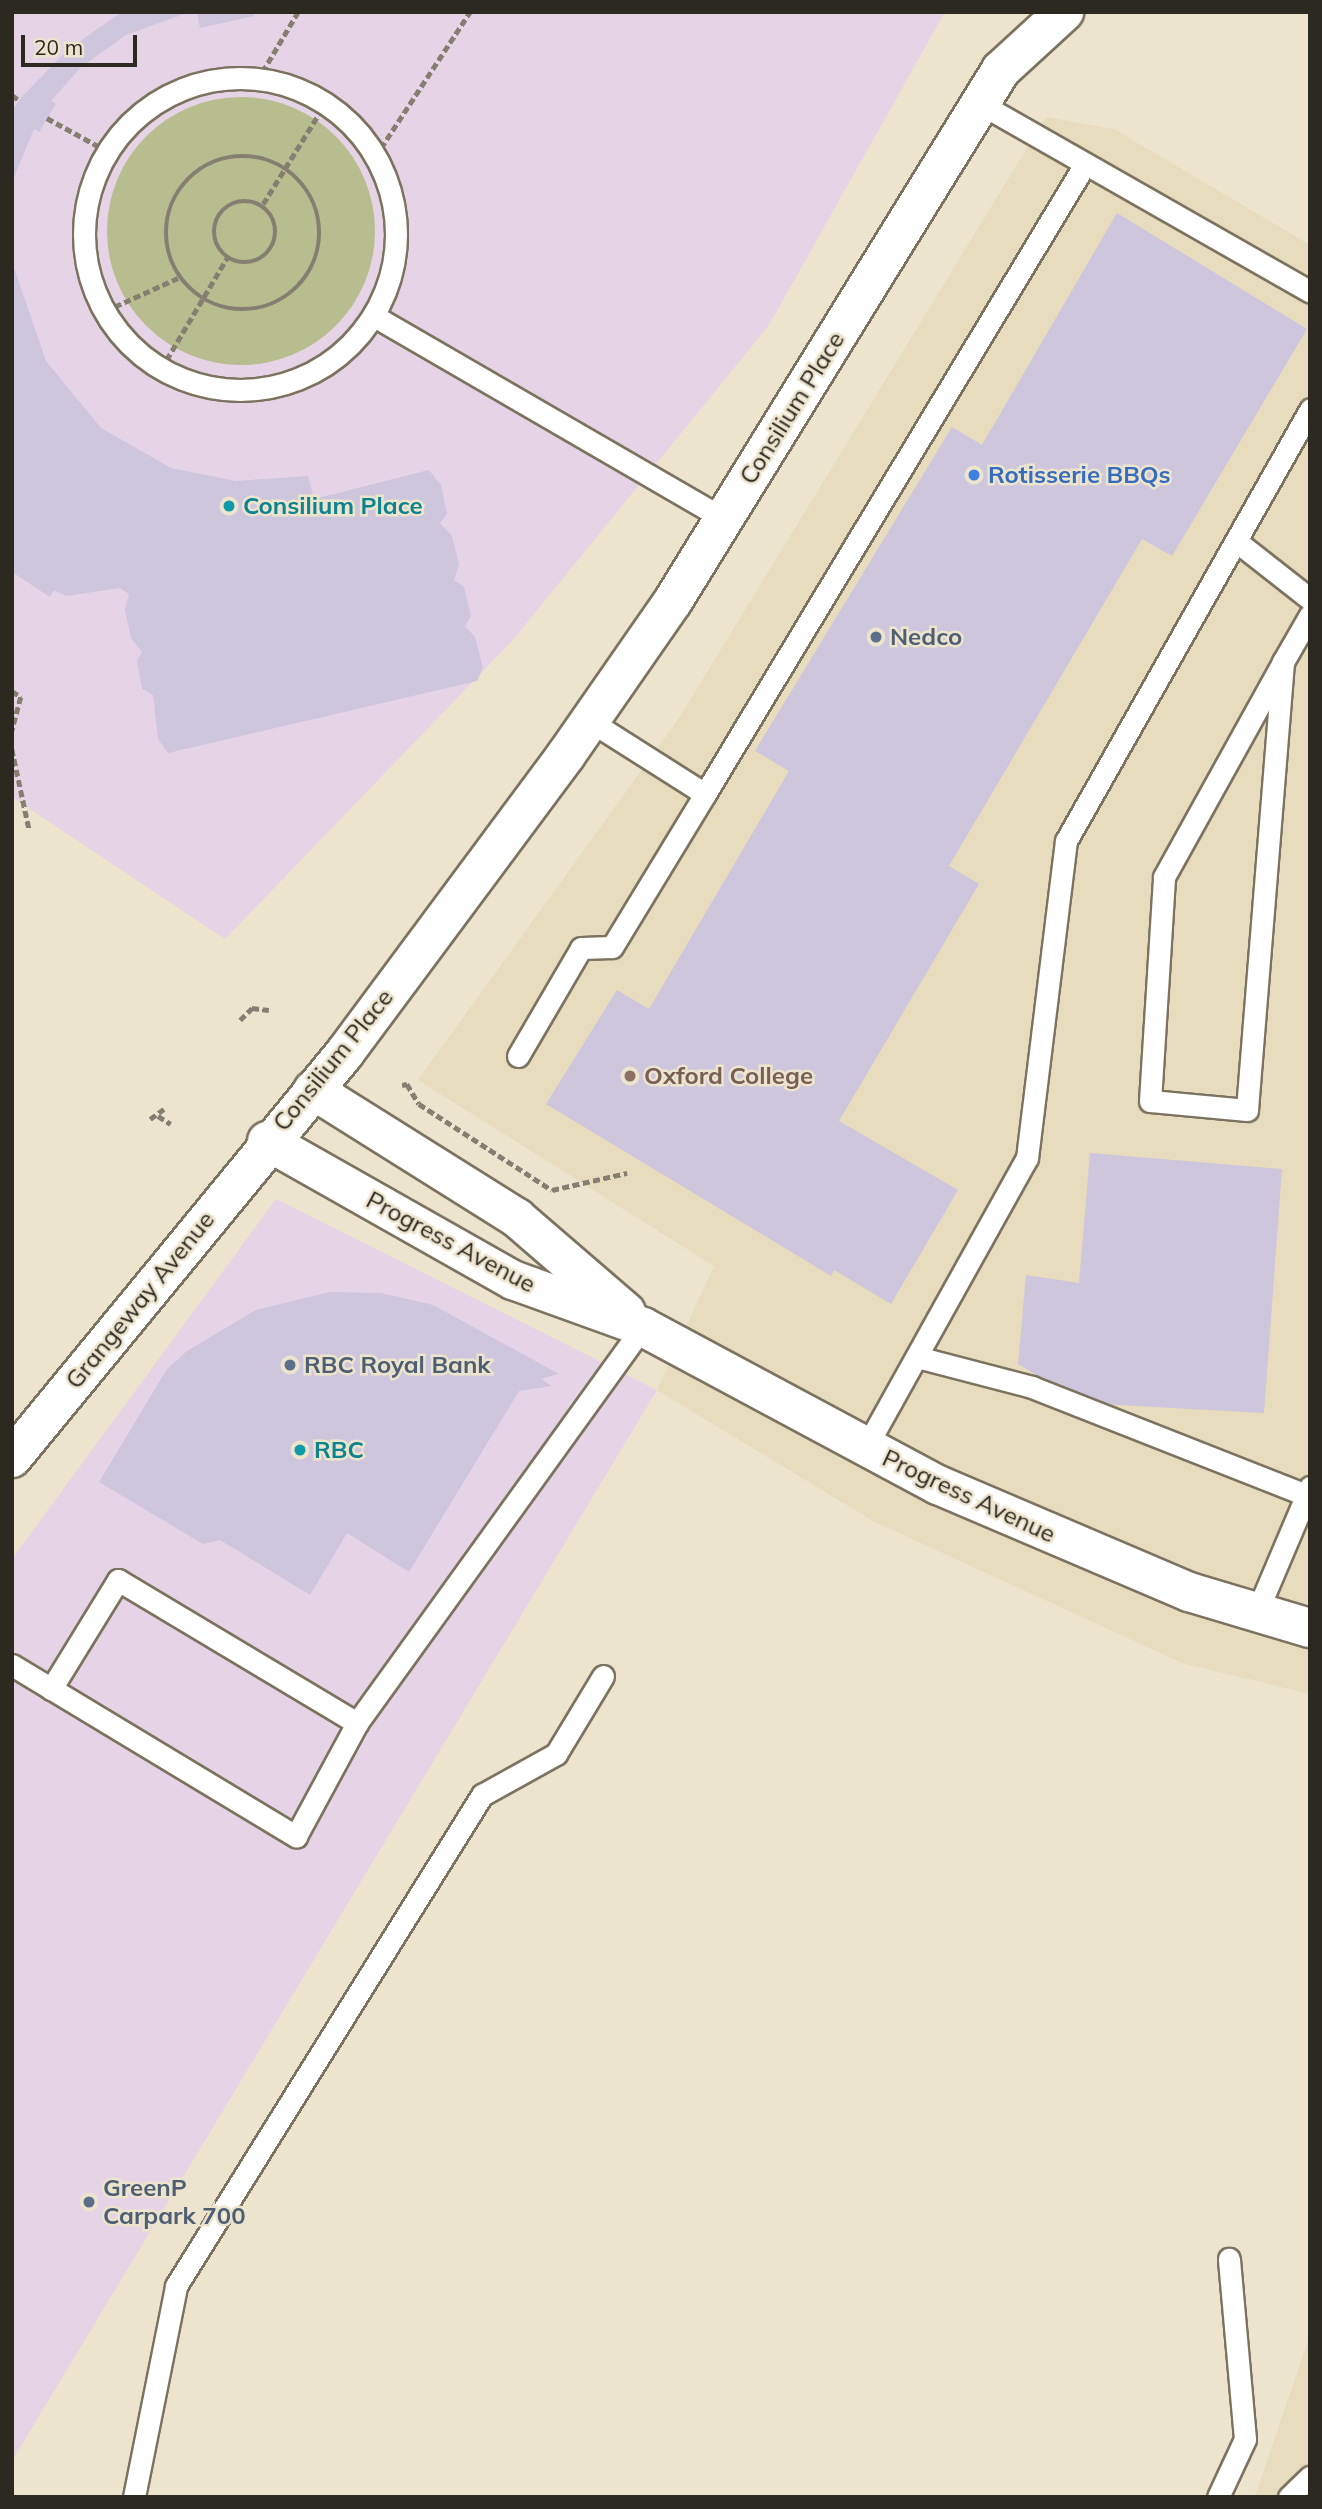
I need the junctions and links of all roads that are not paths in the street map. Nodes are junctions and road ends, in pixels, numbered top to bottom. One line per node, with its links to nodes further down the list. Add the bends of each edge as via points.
1 (1064, 12): 2 (street, Consilium Place, via 1001,71)
2 (981, 104): 3 (lane); 7 (street, Consilium Place)
3 (1085, 164): 4 (lane); 13 (lane)
4 (1310, 292)
5 (374, 316): 5 (lane, via 397,255 388,177 351,121 300,88 227,76 158,99 107,151 84,215 87,270 105,311 161,369 234,392 311,376 355,343); 7 (lane)
6 (1310, 409): 8 (lane)
7 (724, 519): 12 (street, Consilium Place)
8 (1236, 541): 9 (lane); 18 (lane, via 1066,841 1027,1158)
9 (1310, 599)
10 (1310, 615): 11 (lane)
11 (1283, 662): 11 (lane, via 1164,877 1150,1101 1247,1110)
12 (590, 721): 13 (lane); 15 (street, Consilium Place)
13 (705, 794): 14 (lane, via 612,947 581,948)
14 (518, 1056)
15 (313, 1090): 16 (street, Consilium Place); 17 (street, Progress Avenue, via 517,1218)
16 (267, 1141): 17 (street, Progress Avenue, via 513,1280); 20 (street, Grangeway Avenue)
17 (643, 1327): 19 (street, Progress Avenue); 27 (lane)
18 (917, 1357): 19 (lane); 21 (lane, via 1032,1387)
19 (866, 1447): 22 (street, Progress Avenue, via 1063,1541)
20 (12, 1458)
21 (1308, 1491): 22 (lane)
22 (1256, 1615): 23 (street, Progress Avenue)
23 (1310, 1628)
24 (12, 1665): 26 (lane)
25 (603, 1676): 30 (lane, via 556,1754 482,1795 176,2286)
26 (51, 1689): 27 (lane, via 118,1580); 27 (lane, via 296,1836)
27 (357, 1723)
28 (1229, 2259): 31 (lane, via 1245,2439)
29 (1310, 2477): 32 (lane)
30 (134, 2497)
31 (1218, 2497)
32 (1289, 2497)

